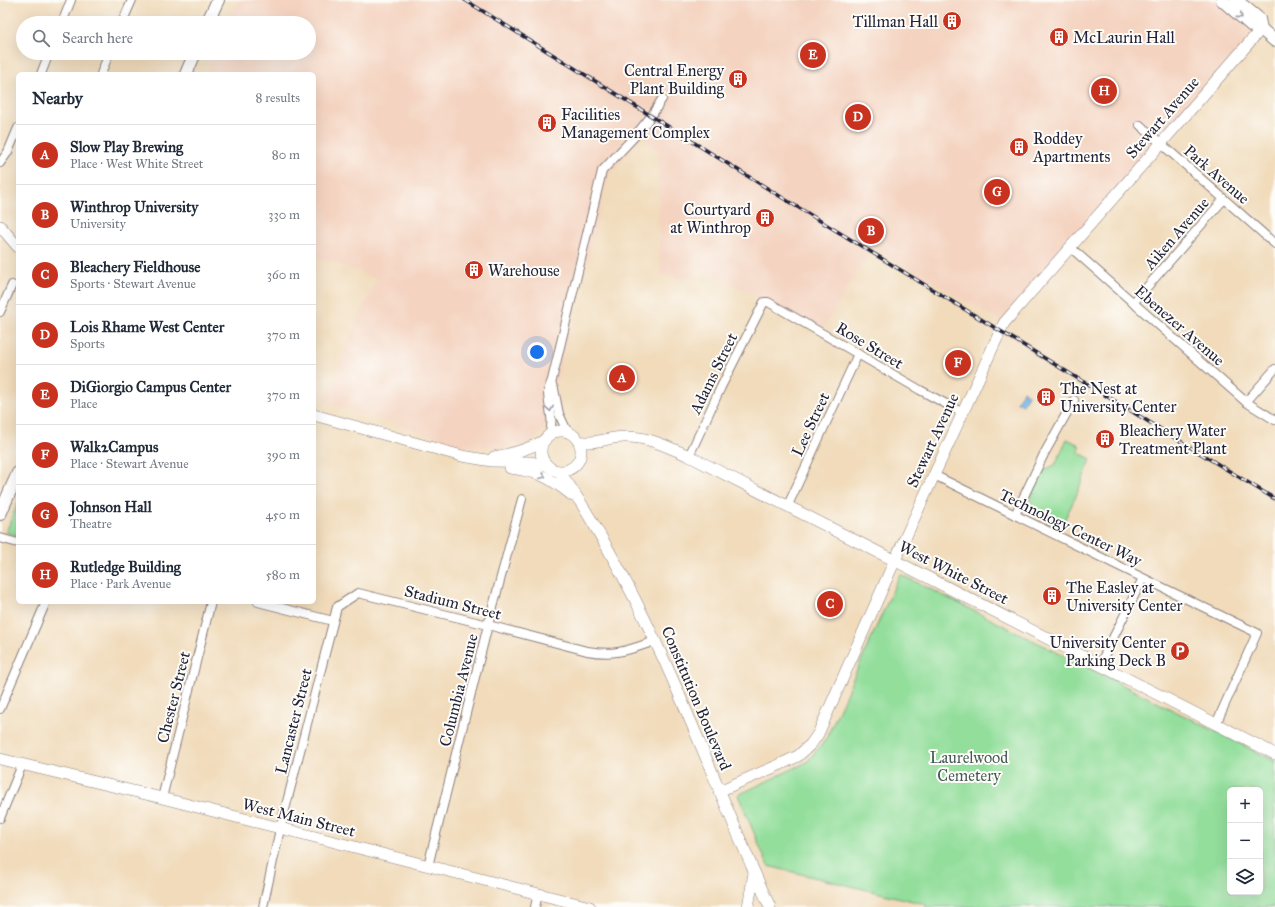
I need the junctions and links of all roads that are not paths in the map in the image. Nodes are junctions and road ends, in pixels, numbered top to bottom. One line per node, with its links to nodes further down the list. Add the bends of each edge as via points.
1 (72, 0): 6 (street)
2 (132, 0): 7 (street)
3 (218, 0): 8 (main road)
4 (1222, 0): 9 (main road, one-way to 9, via 1252,26)
5 (1236, 0): 9 (main road, via 1258,19)
6 (65, 16)
7 (125, 16)
8 (210, 16)
9 (1261, 29): 10 (main road); 20 (street, Stewart Avenue)
10 (1275, 41)
11 (46, 60): 14 (street)
12 (106, 60): 15 (street)
13 (192, 60): 16 (main road)
14 (42, 72)
15 (102, 72)
16 (187, 72)
17 (662, 99): 33 (street, via 634,137 602,171)
18 (1140, 125): 20 (street, Park Avenue)
19 (16, 133): 21 (street)
20 (1160, 143): 22 (street, Park Avenue); 26 (street, Stewart Avenue)
21 (0, 163)
22 (1224, 199): 24 (street, Park Avenue); 29 (street, Aiken Avenue)
23 (0, 226): 25 (street)
24 (1275, 244)
25 (16, 245)
26 (1070, 246): 29 (street, Ebenezer Avenue); 36 (street, Stewart Avenue, via 1004,323)
27 (12, 285): 30 (street)
28 (764, 302): 31 (street, Rose Street); 43 (street, Adams Street)
29 (1133, 303): 35 (street, Ebenezer Avenue)
30 (0, 312)
31 (858, 354): 36 (street, Rose Street); 52 (street, Lee Street)
32 (1275, 369): 35 (street)
33 (551, 383): 39 (street, via 559,414); 40 (street, one-way to 40, via 547,390 552,429)
34 (1074, 400): 55 (street)
35 (1246, 402): 38 (street, Ebenezer Avenue)
36 (963, 413): 49 (street, Stewart Avenue)
37 (316, 416): 44 (street, Constitution Boulevard)
38 (1275, 420)
39 (568, 433): 40 (street, Constitution Boulevard, via 555,432); 42 (street)
40 (547, 438): 44 (street, Constitution Boulevard, via 516,453); 47 (street, via 542,446 543,459)
41 (614, 438): 42 (street, West White Street, via 590,442); 43 (street, West White Street, via 653,440); 46 (street, West White Street, via 591,447)
42 (578, 440): 46 (street, Constitution Boulevard, via 581,447)
43 (689, 456): 52 (street, West White Street)
44 (480, 459): 45 (street, Constitution Boulevard)
45 (492, 461): 47 (street, Constitution Boulevard); 53 (street, one-way to 53, via 546,476)
46 (578, 461): 48 (street, via 571,469); 53 (street, Constitution Boulevard, via 574,478)
47 (547, 464): 48 (street, Constitution Boulevard)
48 (558, 471): 53 (street, Constitution Boulevard)
49 (934, 475): 55 (street, Technology Center Way); 58 (street, Stewart Avenue)
50 (16, 478): 54 (main road)
51 (522, 498): 64 (street, Columbia Avenue)
52 (788, 505): 58 (street, West White Street)
53 (583, 506): 65 (street, Constitution Boulevard, via 630,588)
54 (0, 514)
55 (1014, 515): 59 (street, Technology Center Way)
56 (0, 538): 57 (street)
57 (16, 542)
58 (895, 560): 66 (street, West White Street); 72 (street, Stewart Avenue, via 824,722 811,744 789,761)
59 (1144, 578): 66 (street); 68 (street, Technology Center Way, via 1257,633)
60 (45, 604): 67 (street)
61 (210, 604): 73 (street, Chester Street)
62 (266, 604): 63 (street)
63 (333, 621): 64 (street, Stadium Street, via 337,607 358,593); 75 (street, Lancaster Street)
64 (488, 625): 65 (street, Stadium Street, via 601,653 621,652); 76 (street, Columbia Avenue)
65 (655, 641): 72 (street, Constitution Boulevard)
66 (1100, 664): 68 (street, West White Street)
67 (0, 709)
68 (1216, 724): 69 (street, West White Street)
69 (1275, 754)
70 (0, 759): 71 (street, West Main Street)
71 (22, 765): 73 (street, West Main Street); 74 (street)
72 (719, 790): 77 (street, Constitution Boulevard)
73 (162, 798): 75 (street, West Main Street)
74 (0, 818)
75 (280, 829): 76 (street, West Main Street); 79 (street, Lancaster Street)
76 (428, 866): 78 (street, West Main Street)
77 (754, 873): 82 (street); 83 (street, Constitution Boulevard)
78 (538, 894): 80 (street); 81 (street, West Main Street)
79 (263, 907)
80 (535, 907)
81 (590, 907)
82 (748, 907)
83 (770, 907)

